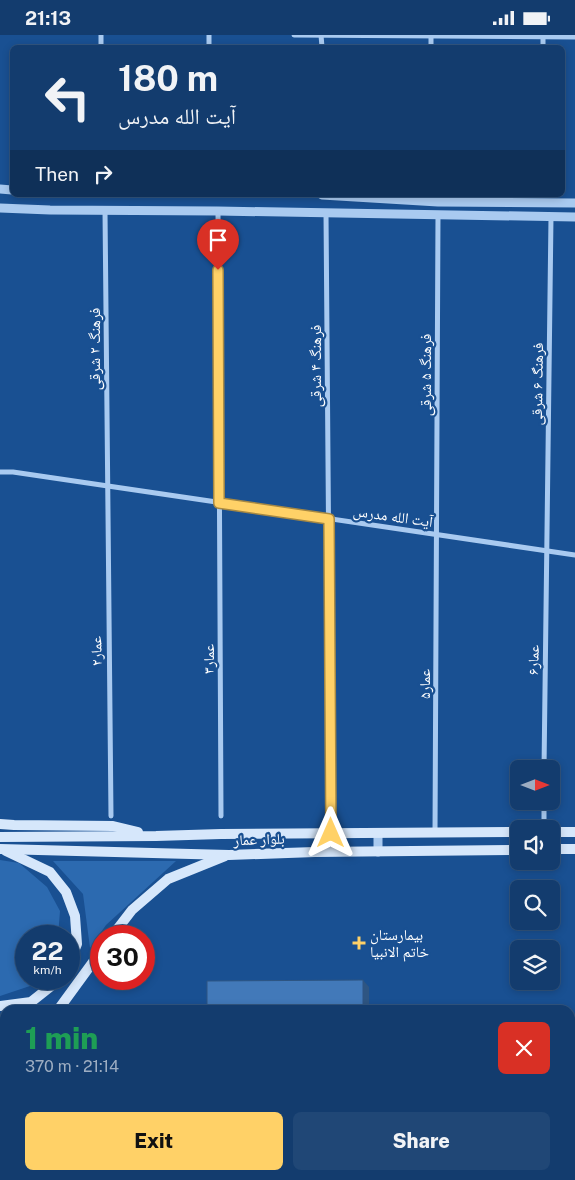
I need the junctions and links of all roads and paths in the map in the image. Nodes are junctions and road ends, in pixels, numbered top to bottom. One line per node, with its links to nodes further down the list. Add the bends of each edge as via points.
1 (294, 35): 2 (street)
2 (322, 35): 3 (street)
3 (431, 36): 4 (street)
4 (543, 36): 5 (street)
5 (575, 37)
6 (399, 197): 7 (street)
7 (437, 198): 8 (street)
8 (552, 199): 9 (street)
9 (575, 203)
10 (0, 208): 11 (street)
11 (105, 211): 12 (street); 18 (street, فرهنگ ۲ شرقی)
12 (218, 211): 13 (street); 19 (street, عمار۳)
13 (326, 213): 14 (street); 20 (street, فرهنگ ۴ شرقی)
14 (438, 215): 15 (street); 21 (street, فرهنگ ۵ شرقی)
15 (552, 217): 16 (street); 22 (street, فرهنگ ۶ شرقی)
16 (575, 217)
17 (0, 472): 18 (street, آیت الله مدرس)
18 (107, 486): 19 (street, آیت الله مدرس); 25 (street, عمار۲)
19 (219, 503): 20 (street, آیت الله مدرس); 26 (street, عمار۳)
20 (329, 519): 21 (street, آیت الله مدرس); 31 (street, فرهنگ ۴ شرقی)
21 (437, 535): 22 (street, آیت الله مدرس); 33 (street, عمار۵)
22 (547, 551): 23 (street, آیت الله مدرس); 24 (street, عمار۶)
23 (575, 555)
24 (544, 760)
25 (111, 816)
26 (221, 816)
27 (0, 824): 35 (main road, via 113,826)
28 (510, 832): 33 (main road, بلوار عمار)
29 (560, 832): 30 (main road)
30 (575, 832)
31 (331, 833): 32 (main road, بلوار عمار); 35 (main road, بلوار عمار)
32 (378, 833): 33 (main road, بلوار عمار); 40 (street)
33 (435, 833)
34 (0, 837): 35 (main road, بلوار عمار)
35 (156, 837)
36 (2, 849): 41 (main road, بلوار عمار); 42 (main road, via 50,872 66,892)
37 (560, 849): 38 (main road)
38 (575, 849)
39 (510, 850): 40 (main road, بلوار عمار)
40 (378, 852): 41 (main road, بلوار عمار)
41 (229, 855): 43 (main road, via 168,879 132,910)
42 (76, 925)
43 (120, 925)
44 (90, 966): 47 (main road)
45 (46, 990): 46 (main road, via 31,1002)
46 (8, 1005)
47 (62, 1005)

